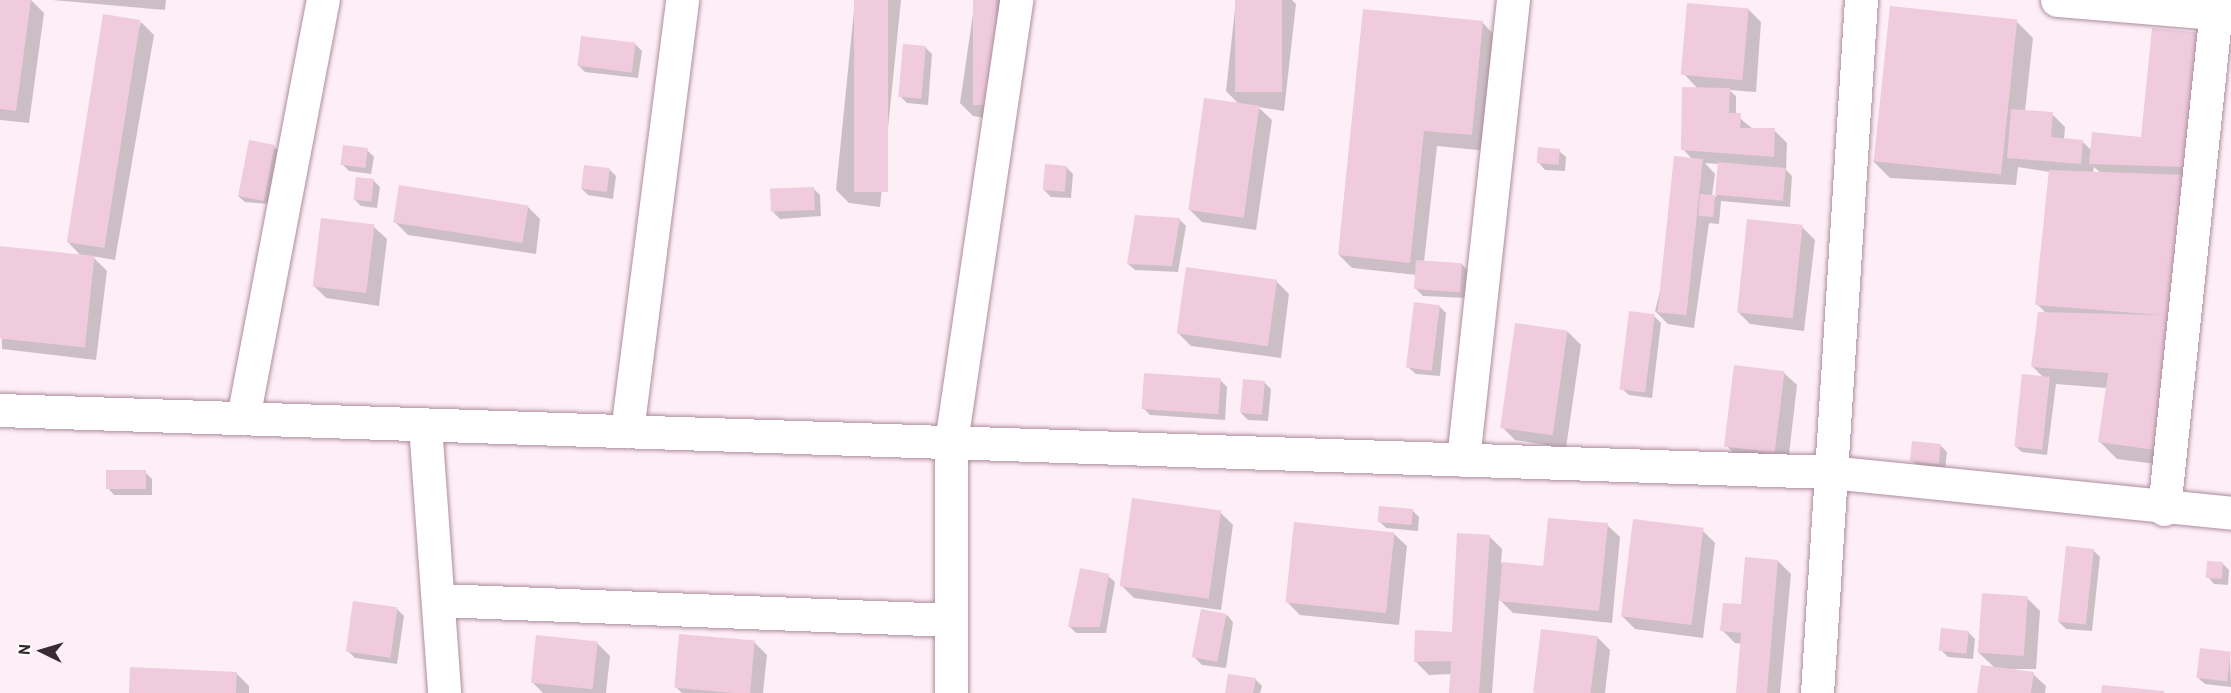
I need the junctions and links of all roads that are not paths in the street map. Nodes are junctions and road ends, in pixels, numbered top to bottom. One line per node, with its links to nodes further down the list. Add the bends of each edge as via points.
1 (323, 0): 9 (street)
2 (682, 0): 11 (street)
3 (1016, 0): 12 (street)
4 (1513, 0): 13 (street)
5 (1861, 0): 14 (street)
6 (2057, 0): 7 (street)
7 (2216, 7): 15 (street)
8 (0, 410): 9 (street)
9 (243, 418): 10 (street)
10 (425, 424): 11 (street); 17 (street)
11 (627, 431): 12 (street)
12 (951, 442): 13 (street); 18 (street)
13 (1463, 460): 14 (street)
14 (1830, 472): 15 (street); 21 (street)
15 (2164, 509): 16 (street)
16 (2231, 513)
17 (438, 600): 18 (street); 19 (street)
18 (951, 620): 20 (street)
19 (444, 693)
20 (951, 693)
21 (1817, 693)

